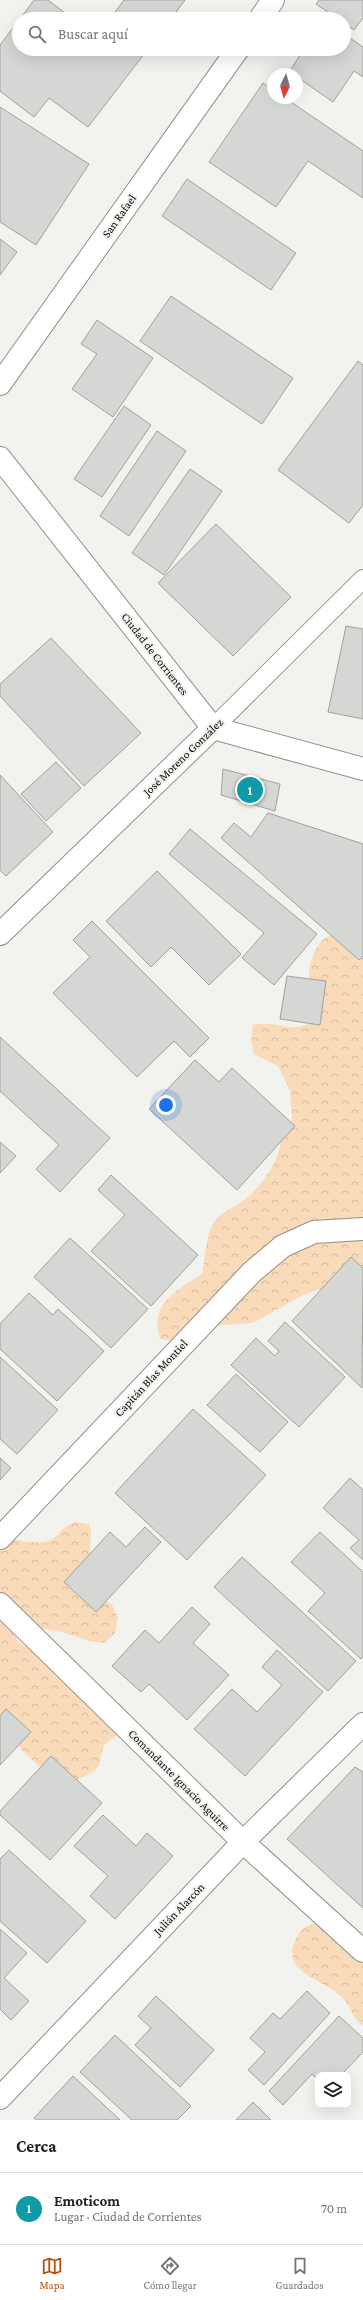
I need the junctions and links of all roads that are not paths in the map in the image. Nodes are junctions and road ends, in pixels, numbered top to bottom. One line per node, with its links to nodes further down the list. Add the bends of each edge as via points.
1 (273, 0): 2 (street)
2 (265, 12)
3 (233, 56): 4 (street, San Rafael)
4 (0, 384)
5 (0, 458): 7 (street, Ciudad de Corrientes)
6 (363, 578): 7 (lane, José Moreno González)
7 (213, 728): 8 (street); 9 (street, José Moreno González)
8 (363, 769)
9 (0, 934)
10 (363, 1229): 11 (street, Capitán Blas Montiel, via 314,1232 283,1246 252,1272)
11 (0, 1538)
12 (0, 1604): 14 (street, Comandante Ignacio Aguirre)
13 (363, 1724): 14 (street, Julián Alarcón)
14 (242, 1842): 15 (street, Comandante Ignacio Aguirre); 16 (street, Julián Alarcón)
15 (363, 1951)
16 (0, 2098)

